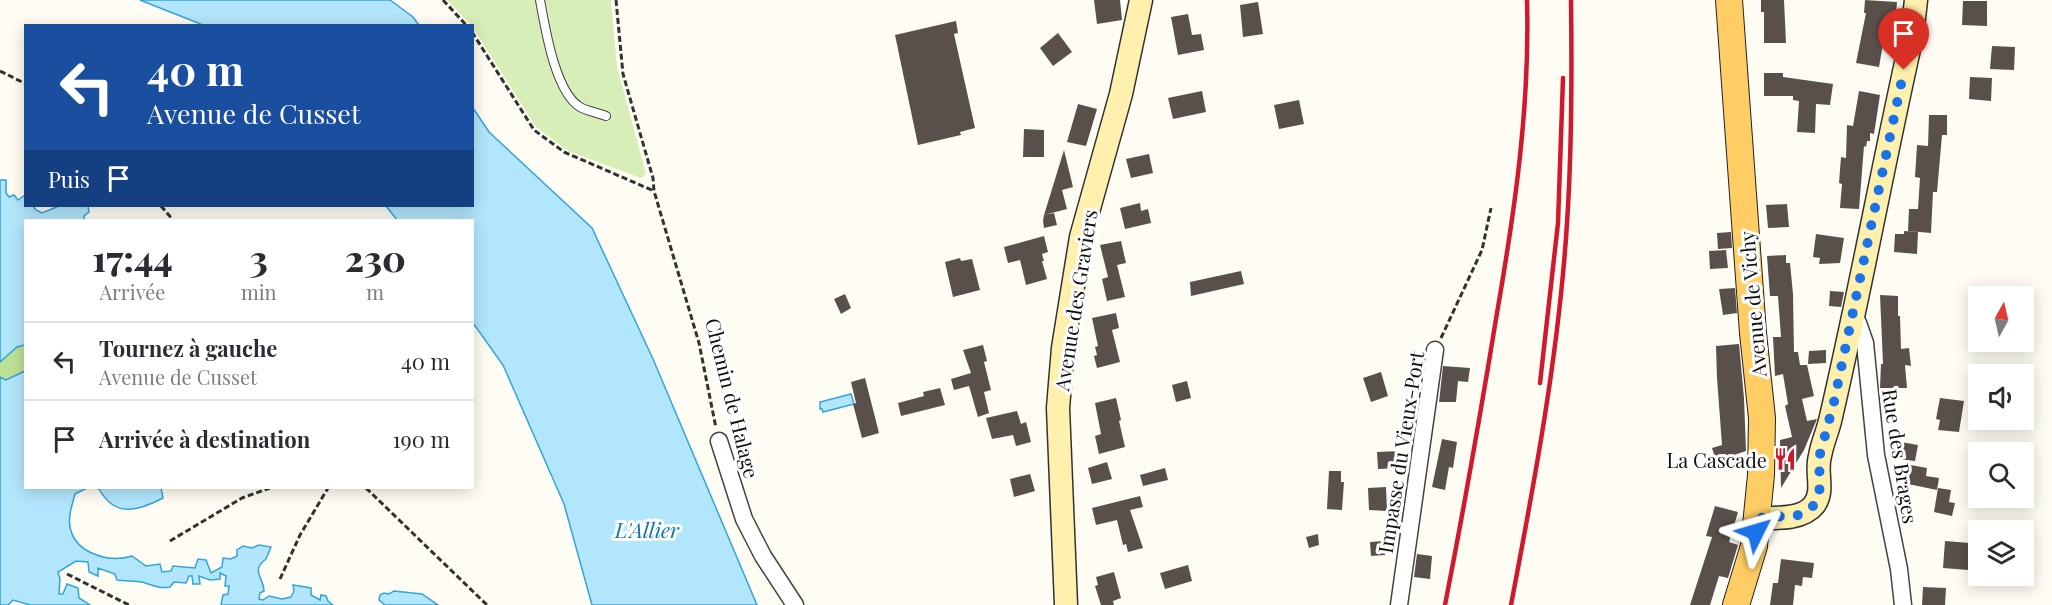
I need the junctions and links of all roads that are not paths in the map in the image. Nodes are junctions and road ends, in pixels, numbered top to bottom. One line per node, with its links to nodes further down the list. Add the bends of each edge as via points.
1 (540, 0): 5 (lane, via 550,53 564,87 578,106)
2 (1141, 0): 11 (street, Avenue des Graviers, via 1121,94 1081,237 1063,348 1058,408)
3 (1729, 0): 9 (main road, Avenue de Vichy, via 1762,418)
4 (1916, 0): 6 (street, via 1912,36)
5 (606, 116)
6 (1853, 316): 9 (street, via 1819,458 1818,496 1813,506 1800,515); 14 (street, Rue des Brages, via 1864,343 1876,455)
7 (1435, 350): 12 (street, Impasse du Vieux-Port)
8 (719, 441): 10 (street, Chemin de Halage, via 744,519)
9 (1758, 518): 13 (main road, Avenue de Vichy)
10 (795, 605)
11 (1066, 605)
12 (1399, 605)
13 (1736, 605)
14 (1903, 605)

